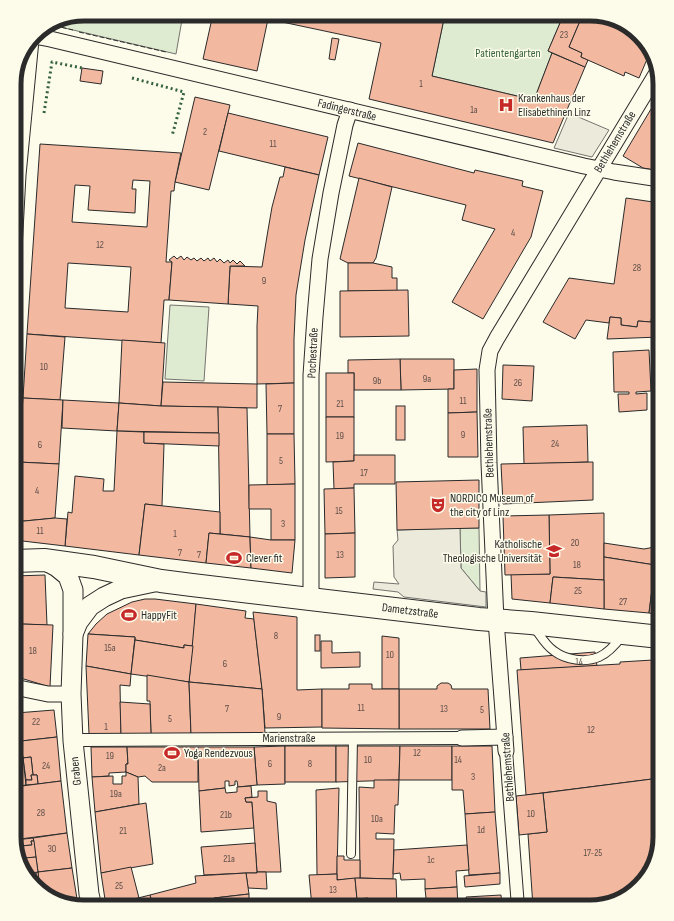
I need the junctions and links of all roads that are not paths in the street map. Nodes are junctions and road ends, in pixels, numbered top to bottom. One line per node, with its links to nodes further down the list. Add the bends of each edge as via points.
1 (43, 37): 4 (street, Fadingerstraße)
2 (30, 53): 5 (street)
3 (653, 80): 6 (street, Bethlehemstraße)
4 (350, 110): 6 (street, Fadingerstraße); 11 (street, Pochestraße, via 331,192 320,260 315,317 311,375)
5 (21, 135)
6 (598, 169): 7 (street, Fadingerstraße); 12 (street, Bethlehemstraße, via 490,351 487,370 489,463)
7 (653, 178)
8 (44, 560): 9 (main road); 10 (main road); 15 (street, Graben, via 68,576 73,590)
9 (21, 561)
10 (161, 581): 11 (main road, Dametzstraße); 15 (street, Graben, via 121,589 104,597 90,606)
11 (311, 599): 12 (main road, Dametzstraße)
12 (496, 620): 13 (main road, Dametzstraße); 22 (street, Bethlehemstraße)
13 (531, 623): 14 (main road, Dametzstraße); 14 (lane, via 554,651 582,661 599,657)
14 (625, 634): 16 (main road, Dametzstraße)
15 (72, 635): 18 (street, Graben)
16 (653, 636)
17 (21, 688): 18 (street, via 48,694)
18 (70, 694): 21 (street, Graben)
19 (353, 738): 20 (street, Marienstraße); 21 (street, Marienstraße); 23 (lane)
20 (462, 738): 22 (street, Marienstraße)
21 (72, 741): 24 (street, Graben)
22 (506, 744): 25 (street, Bethlehemstraße)
23 (351, 854)
24 (90, 900)
25 (517, 900)

